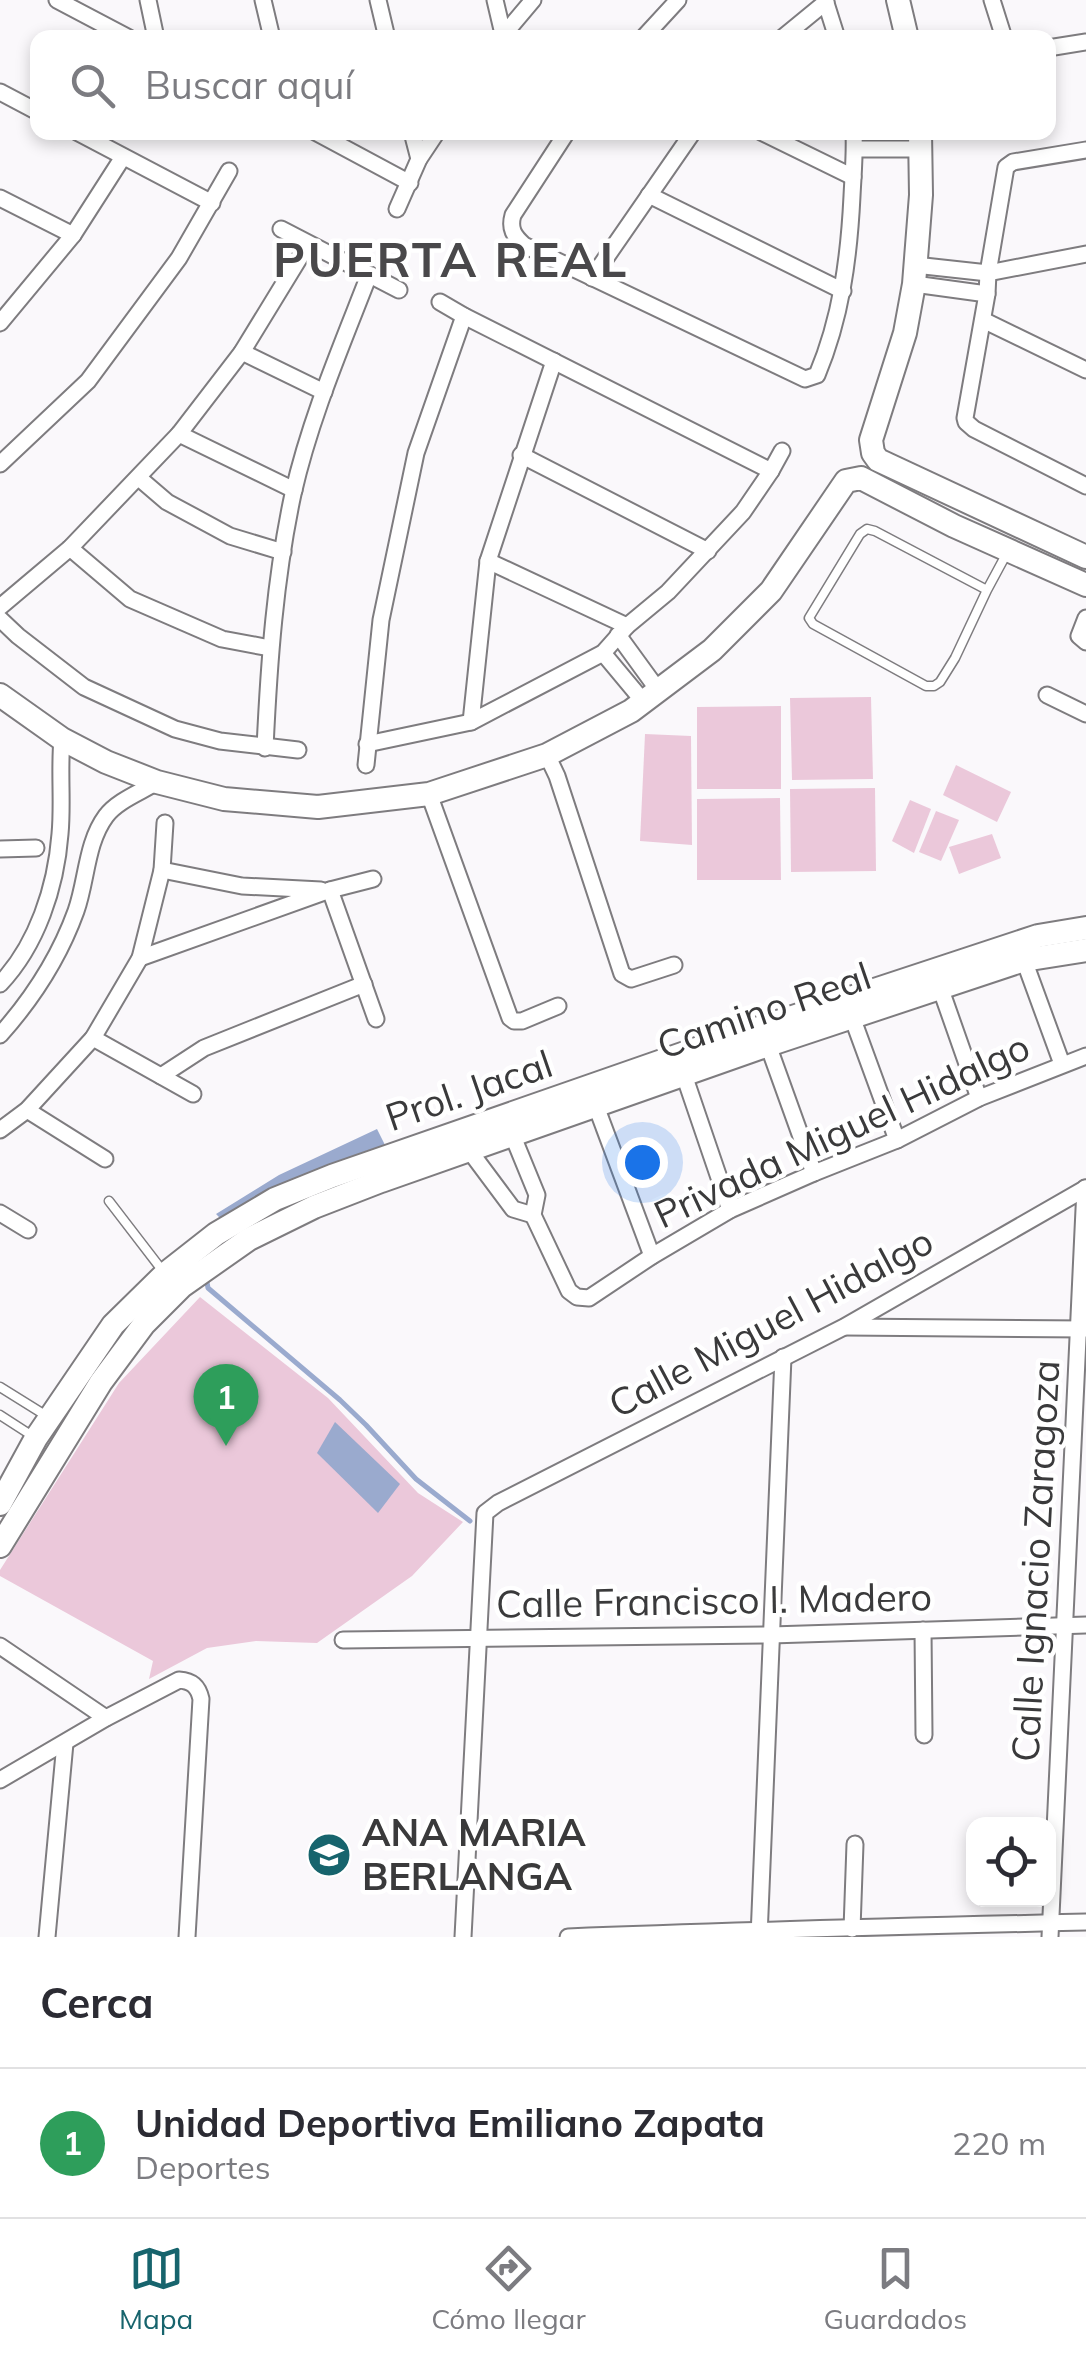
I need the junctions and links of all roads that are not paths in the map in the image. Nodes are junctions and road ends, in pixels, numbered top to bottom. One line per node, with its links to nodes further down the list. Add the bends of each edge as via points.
1 (57, 0): 11 (street)
2 (148, 0): 12 (street)
3 (263, 0): 13 (street)
4 (378, 0): 14 (street)
5 (495, 0): 15 (street)
6 (533, 0): 16 (street)
7 (678, 0): 17 (street)
8 (898, 0): 20 (street)
9 (992, 0): 21 (street)
10 (826, 1): 18 (street); 19 (street)
11 (114, 30)
12 (154, 30)
13 (270, 30)
14 (386, 30)
15 (501, 30)
16 (507, 30)
17 (650, 30)
18 (792, 30)
19 (835, 30)
20 (905, 30)
21 (1001, 30)
22 (1086, 42): 23 (street)
23 (1056, 47)
24 (0, 92): 25 (street)
25 (30, 108)
26 (92, 140): 36 (street)
27 (331, 140): 40 (street)
28 (414, 140): 37 (street)
29 (432, 140): 37 (street)
30 (562, 140): 52 (street, via 513,215 512,230 524,245)
31 (688, 140): 41 (street)
32 (777, 140): 39 (street)
33 (854, 141): 34 (street); 39 (street)
34 (914, 144): 51 (street)
35 (1086, 150): 49 (street, via 1006,167)
36 (123, 157): 43 (street); 46 (street)
37 (419, 159): 40 (street)
38 (229, 171): 43 (street)
39 (853, 177): 54 (street)
40 (410, 183): 44 (street)
41 (649, 196): 52 (street); 54 (street)
42 (0, 198): 46 (street)
43 (212, 203): 69 (street, via 88,381)
44 (398, 209)
45 (281, 228): 47 (street)
46 (73, 235): 59 (street)
47 (308, 244): 50 (street); 60 (street)
48 (1086, 254): 49 (street)
49 (988, 272): 51 (street); 55 (street)
50 (369, 275): 53 (street); 65 (street)
51 (922, 275): 55 (street); 74 (street, via 871,447 878,460)
52 (592, 278): 54 (street, via 805,378 817,375)
53 (399, 290)
54 (843, 291)
55 (988, 294): 58 (street)
56 (440, 302): 57 (street)
57 (464, 316): 63 (street); 97 (street, via 416,453 381,620)
58 (983, 320): 62 (street); 72 (street, via 966,422)
59 (0, 323)
60 (242, 352): 65 (street); 66 (street)
61 (1086, 357): 62 (street)
62 (1068, 360): 64 (street)
63 (554, 361): 68 (street); 70 (street)
64 (1086, 370)
65 (324, 392): 73 (street)
66 (180, 434): 71 (street); 73 (street)
67 (782, 451): 70 (street)
68 (521, 455): 78 (street); 81 (street)
69 (0, 464)
70 (771, 471): 78 (street)
71 (139, 478): 76 (street); 79 (street, via 167,502 230,536)
72 (1086, 486)
73 (294, 490): 79 (street)
74 (966, 502): 75 (street); 80 (street)
75 (954, 526): 77 (street); 91 (street, via 857,478 846,481 771,591 712,650)
76 (70, 548): 84 (street); 89 (street, via 130,599 222,639)
77 (1008, 549): 82 (street); 83 (lane)
78 (708, 551): 87 (street)
79 (282, 552): 89 (street)
80 (1086, 556)
81 (488, 561): 87 (street); 95 (street)
82 (1086, 586)
83 (987, 590): 83 (lane, via 866,530 809,618 934,686 956,658)
84 (0, 607)
85 (1086, 618): 88 (street, via 1079,636)
86 (0, 619): 98 (street, via 84,687 175,729)
87 (622, 631): 90 (street); 91 (street)
88 (1086, 642)
89 (270, 648): 98 (street)
90 (603, 652): 91 (street); 95 (street)
91 (646, 689): 100 (street, via 631,711)
92 (1047, 694): 94 (street)
93 (0, 695): 96 (street)
94 (1086, 714)
95 (471, 722): 97 (street)
96 (62, 739): 102 (street); 115 (street, via 60,834 46,908 16,968)
97 (367, 744): 101 (street)
98 (264, 748): 99 (street)
99 (298, 750)
100 (548, 755): 103 (street); 114 (street, via 622,974 630,978)
101 (366, 765)
102 (157, 782): 103 (street, via 224,799 318,807); 121 (street, via 109,812 96,831 77,908 52,966)
103 (428, 794): 118 (street, via 510,1018)
104 (165, 823): 107 (street)
105 (36, 848): 106 (street)
106 (0, 849)
107 (162, 870): 109 (street, via 242,886); 112 (street)
108 (373, 880): 109 (street)
109 (330, 890): 112 (street); 116 (street)
110 (1086, 928): 134 (street, Prol. Jacal, via 1038,936 714,1043)
111 (1086, 950): 113 (street, Camino Real)
112 (140, 958): 122 (street)
113 (1024, 960): 117 (street, Camino Real); 125 (street)
114 (674, 965)
115 (0, 984)
116 (364, 984): 120 (street); 127 (street, via 204,1048)
117 (940, 987): 119 (street, Camino Real); 129 (street)
118 (558, 1006)
119 (852, 1016): 123 (street, Camino Real); 135 (street)
120 (376, 1019)
121 (0, 1035)
122 (94, 1038): 127 (street); 131 (street)
123 (768, 1045): 126 (street, Camino Real); 137 (street)
124 (1086, 1056): 125 (street, Privada Miguel Hidalgo)
125 (1062, 1064): 129 (street, Privada Miguel Hidalgo)
126 (684, 1075): 130 (street, Camino Real); 140 (street)
127 (160, 1076): 128 (street)
128 (193, 1094)
129 (979, 1098): 135 (street, Privada Miguel Hidalgo)
130 (596, 1106): 133 (street, Camino Real); 144 (street)
131 (27, 1110): 132 (street); 136 (street)
132 (0, 1130)
133 (512, 1134): 134 (street, Camino Real); 142 (street, via 537,1195)
134 (463, 1140): 142 (street, via 513,1210); 145 (street, Prol. Jacal, via 275,1199); 154 (street, Prol. Jacal, via 249,1239 182,1286 101,1382)
135 (897, 1140): 137 (street, Privada Miguel Hidalgo)
136 (105, 1160)
137 (814, 1172): 140 (street, Privada Miguel Hidalgo)
138 (1085, 1188): 146 (street, Calle Miguel Hidalgo); 147 (street, Calle Ignacio Zaragoza)
139 (109, 1201): 145 (lane)
140 (730, 1210): 144 (street, Privada Miguel Hidalgo)
141 (0, 1214): 143 (street)
142 (534, 1215): 144 (street, Privada Miguel Hidalgo, via 576,1297 590,1298)
143 (28, 1230)
144 (652, 1256)
145 (164, 1274): 151 (street, Prol. Jacal, via 113,1325)
146 (844, 1328): 147 (street); 148 (street, Calle Miguel Hidalgo)
147 (1083, 1329): 156 (street, Calle Ignacio Zaragoza)
148 (784, 1357): 158 (street); 159 (street, Calle Miguel Hidalgo, via 485,1513)
149 (0, 1386): 151 (lane)
150 (0, 1415): 152 (lane)
151 (49, 1418): 152 (street, Prol. Jacal)
152 (36, 1438): 153 (street, Prol. Jacal)
153 (0, 1504)
154 (2, 1538)
155 (1086, 1625): 156 (street, Calle Francisco I. Madero)
156 (1065, 1626): 157 (street, Calle Francisco I. Madero); 169 (street, Calle Ignacio Zaragoza)
157 (922, 1630): 158 (street, Calle Francisco I. Madero); 163 (street)
158 (771, 1635): 159 (street, Calle Francisco I. Madero); 170 (street)
159 (477, 1638): 160 (street, Calle Francisco I. Madero); 173 (street)
160 (344, 1640)
161 (0, 1646): 162 (street)
162 (106, 1718): 164 (street); 172 (street, via 178,1680 199,1690)
163 (924, 1735)
164 (65, 1743): 165 (street); 171 (street)
165 (1, 1778)
166 (855, 1844): 168 (street)
167 (1086, 1922): 169 (street)
168 (852, 1930): 169 (street); 170 (street)
169 (1050, 1930)
170 (759, 1933): 174 (street)
171 (47, 1937)
172 (187, 1937)
173 (463, 1937)
174 (568, 1937)

